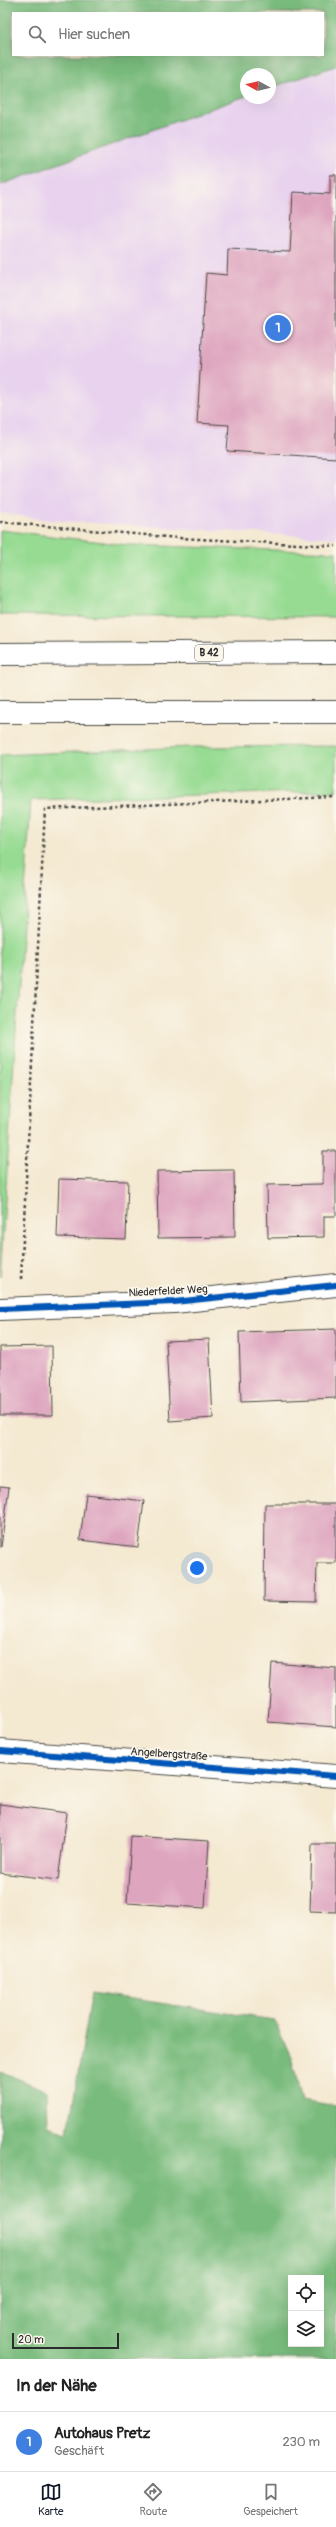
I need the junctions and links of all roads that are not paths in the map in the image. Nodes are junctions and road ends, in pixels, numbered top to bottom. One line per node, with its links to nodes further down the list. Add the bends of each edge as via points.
1 (336, 652): 2 (main road, B 42)
2 (0, 654)
3 (0, 712): 4 (main road)
4 (336, 712)
5 (336, 1286): 6 (main road, Niederfelder Weg, via 190,1300)
6 (10, 1308)
7 (0, 1751): 8 (main road, Angelbergstraße)
8 (336, 1776)

